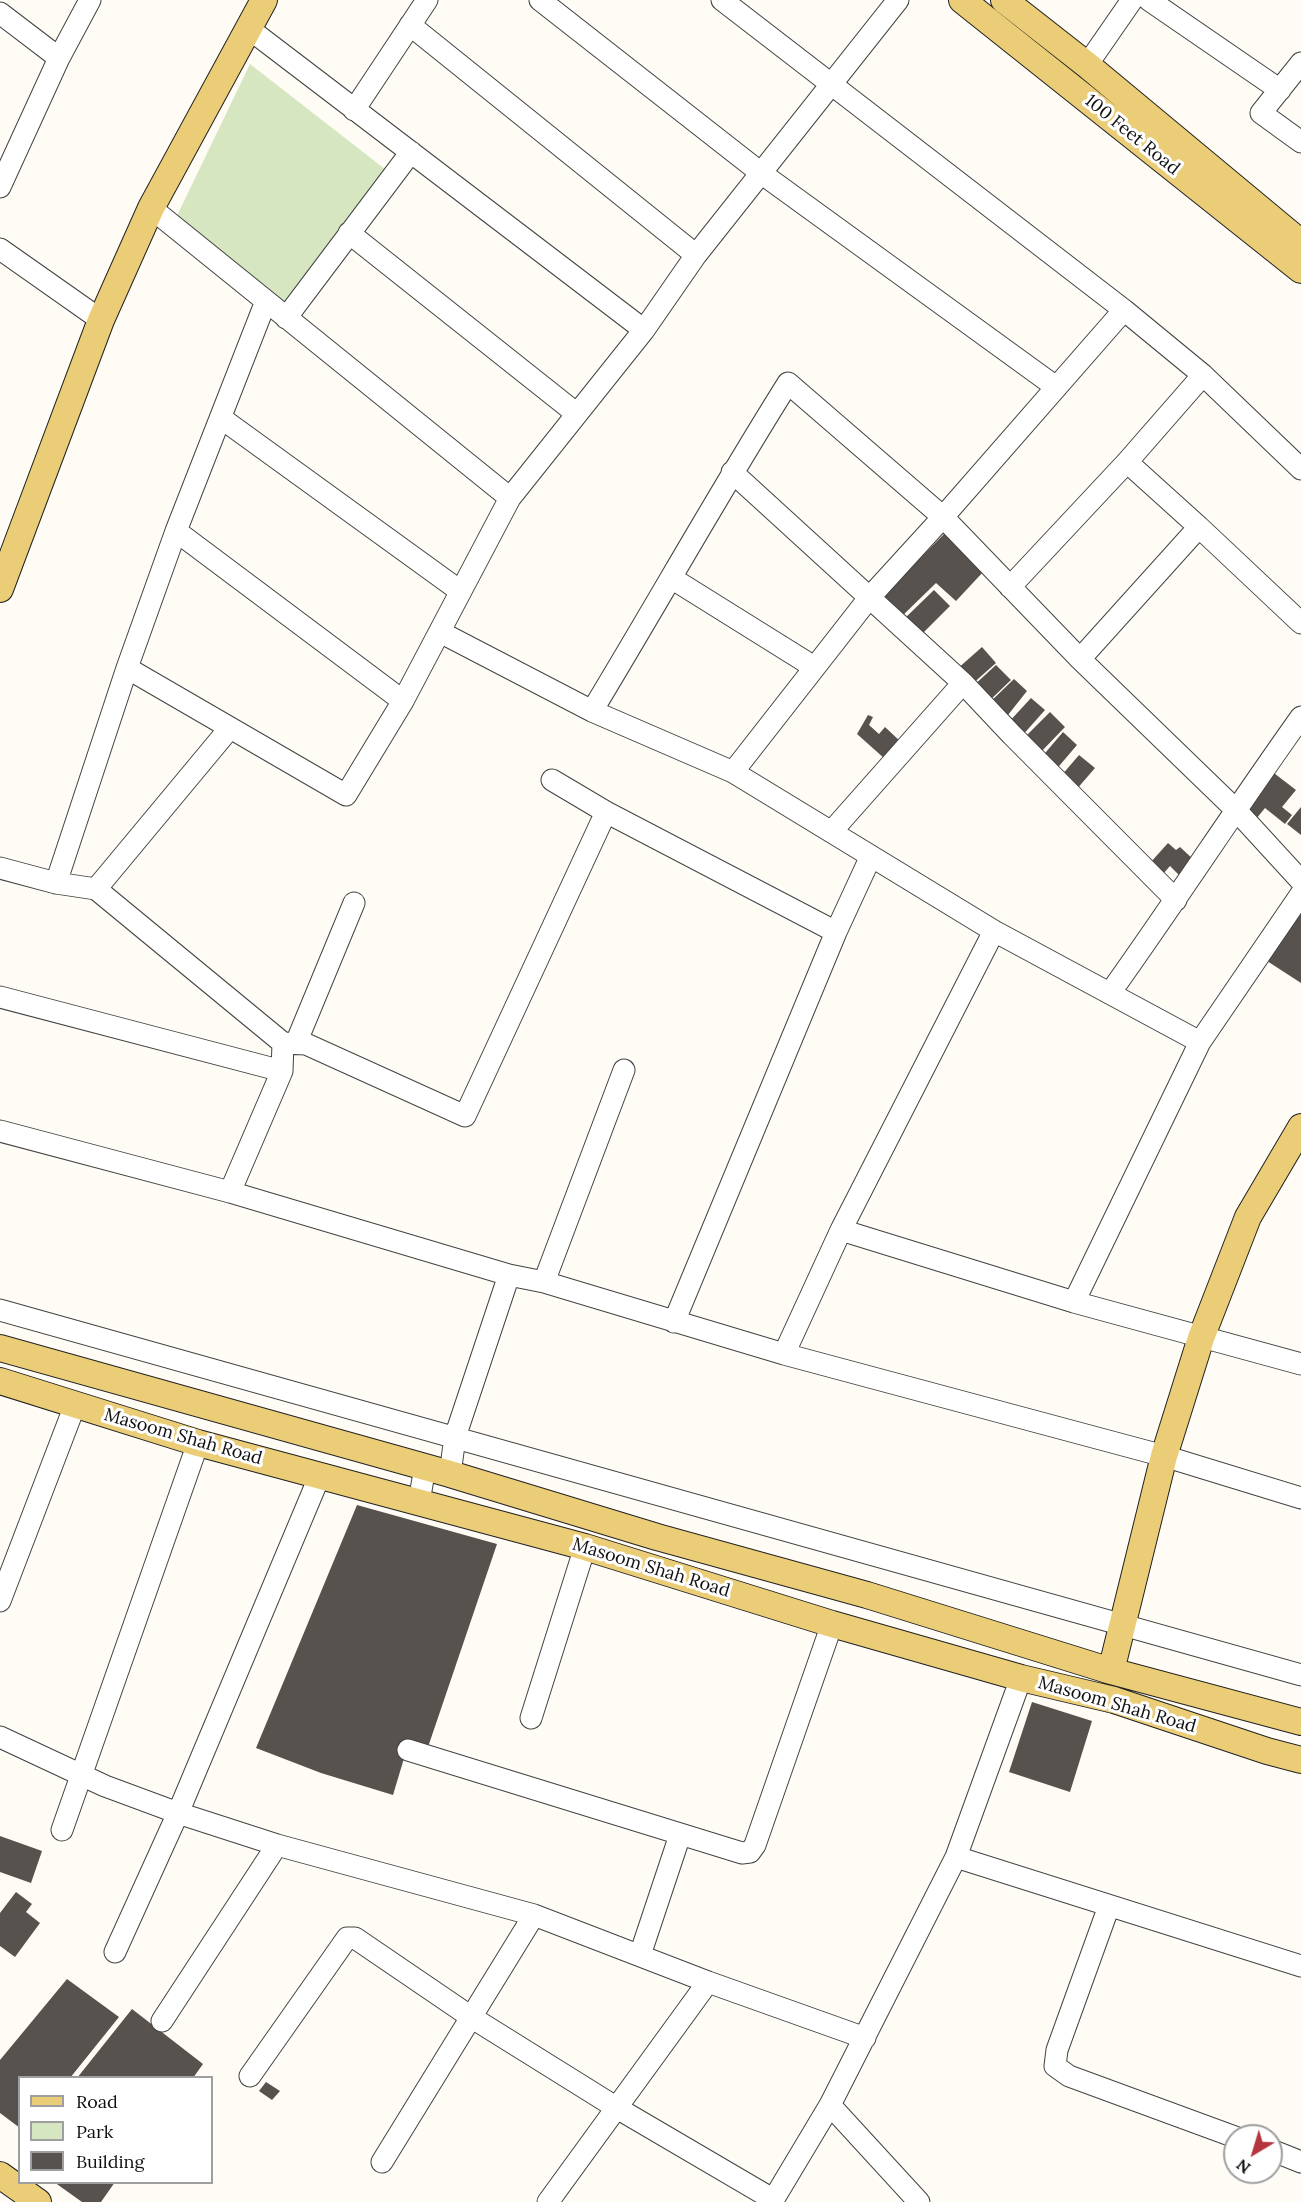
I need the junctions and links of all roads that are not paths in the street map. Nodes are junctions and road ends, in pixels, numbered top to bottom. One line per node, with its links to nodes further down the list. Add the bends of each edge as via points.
1 (90, 0): 14 (street)
2 (264, 0): 13 (main road)
3 (427, 0): 12 (street)
4 (540, 0): 23 (street)
5 (722, 0): 17 (street)
6 (898, 0): 17 (street)
7 (962, 0): 30 (main road, 100 Feet Road)
8 (1004, 0): 16 (main road, 100 Feet Road)
9 (1132, 0): 16 (street)
10 (1149, 0): 18 (street)
11 (0, 13): 14 (street)
12 (410, 25): 19 (street); 29 (street)
13 (248, 28): 19 (street); 25 (main road)
14 (59, 58): 21 (street)
15 (1301, 63): 18 (street)
16 (1087, 65): 27 (main road, 100 Feet Road)
17 (831, 83): 23 (street); 32 (street)
18 (1280, 90): 20 (street, via 1262,113)
19 (354, 110): 22 (street)
20 (1301, 141)
21 (8, 145): 24 (street)
22 (411, 152): 26 (street); 35 (street)
23 (761, 172): 29 (street); 37 (street)
24 (0, 187)
25 (151, 208): 31 (street); 34 (main road)
26 (349, 233): 33 (street); 38 (street)
27 (1301, 243)
28 (0, 249): 34 (street)
29 (696, 255): 35 (street)
30 (1301, 270)
31 (266, 301): 33 (street); 39 (street)
32 (1124, 310): 36 (street); 37 (street)
33 (286, 318): 43 (street)
34 (101, 320): 49 (main road)
35 (644, 330): 38 (street)
36 (1203, 375): 40 (street); 41 (street)
37 (1056, 387): 44 (street)
38 (577, 414): 43 (street)
39 (221, 418): 46 (street); 50 (street)
40 (1126, 462): 45 (street); 48 (street)
41 (1301, 469)
42 (732, 472): 44 (street, via 788,383); 47 (street); 51 (street)
43 (510, 498): 50 (street)
44 (943, 518): 48 (street); 51 (street)
45 (1199, 527): 52 (street); 54 (street)
46 (176, 531): 56 (street); 58 (street)
47 (673, 579): 55 (street); 59 (street)
48 (1010, 587): 54 (street)
49 (0, 589)
50 (460, 591): 53 (street)
51 (869, 598): 55 (street); 57 (street)
52 (1301, 623)
53 (440, 632): 58 (street); 59 (street)
54 (1080, 659): 64 (street)
55 (814, 667): 62 (street)
56 (127, 668): 61 (street); 70 (street)
57 (963, 683): 66 (street); 73 (street)
58 (402, 701): 61 (street, via 346,795)
59 (592, 711): 62 (street)
60 (1301, 717): 64 (street)
61 (229, 729): 71 (street)
62 (733, 772): 66 (street)
63 (552, 780): 65 (street)
64 (1235, 809): 69 (street); 73 (street)
65 (606, 813): 76 (street); 80 (street, via 465,1116 306,1044)
66 (832, 831): 67 (street)
67 (871, 856): 75 (street); 76 (street)
68 (0, 868): 70 (street)
69 (1301, 880)
70 (56, 883): 71 (street)
71 (96, 889): 80 (street)
72 (1301, 894): 79 (street)
73 (1176, 900): 77 (street)
74 (354, 903): 80 (street)
75 (994, 931): 77 (street); 86 (street)
76 (836, 932): 91 (street)
77 (1110, 993): 79 (street)
78 (0, 997): 82 (street)
79 (1200, 1042): 89 (street)
80 (290, 1043): 82 (street)
81 (624, 1070): 88 (street)
82 (282, 1071): 85 (street)
83 (1301, 1127): 92 (main road, via 1248,1217)
84 (0, 1131): 85 (street)
85 (230, 1192): 87 (street)
86 (841, 1230): 89 (street); 94 (street)
87 (509, 1275): 88 (street); 98 (street)
88 (544, 1282): 91 (street)
89 (1074, 1302): 92 (street)
90 (0, 1310): 98 (street)
91 (674, 1322): 94 (street)
92 (1201, 1338): 95 (street); 100 (main road)
93 (0, 1348): 101 (main road, Masoom Shah Road)
94 (784, 1354): 100 (street)
95 (1301, 1364)
96 (0, 1381): 97 (main road, Masoom Shah Road)
97 (75, 1405): 99 (main road, Masoom Shah Road); 108 (street)
98 (455, 1437): 102 (street); 110 (street)
99 (198, 1443): 103 (main road, Masoom Shah Road); 122 (street)
100 (1164, 1456): 104 (street); 110 (main road)
101 (425, 1467): 102 (main road, Masoom Shah Road); 105 (street)
102 (450, 1474): 107 (main road, Masoom Shah Road)
103 (320, 1475): 105 (main road, Masoom Shah Road); 123 (street)
104 (1301, 1498)
105 (418, 1502): 106 (main road, Masoom Shah Road)
106 (585, 1547): 109 (main road, Masoom Shah Road); 116 (street)
107 (867, 1595): 111 (main road); 112 (main road, Masoom Shah Road)
108 (0, 1601)
109 (832, 1624): 111 (main road, Masoom Shah Road); 125 (street, via 750,1852)
110 (1122, 1625): 112 (main road); 113 (street)
111 (857, 1630): 114 (main road, Masoom Shah Road)
112 (1111, 1671): 115 (main road, Masoom Shah Road)
113 (1301, 1675)
114 (1021, 1678): 120 (main road, Masoom Shah Road, via 1114,1700); 127 (street)
115 (1276, 1715): 117 (main road, Masoom Shah Road); 120 (main road)
116 (531, 1719)
117 (1301, 1722)
118 (0, 1737): 122 (street)
119 (408, 1750): 125 (street)
120 (1267, 1751): 121 (main road, Masoom Shah Road)
121 (1301, 1760)
122 (81, 1775): 123 (street); 124 (street)
123 (178, 1813): 126 (street); 130 (street)
124 (62, 1830)
125 (680, 1835): 131 (street)
126 (277, 1845): 129 (street); 135 (street)
127 (956, 1857): 128 (street); 136 (street)
128 (1109, 1906): 132 (street); 140 (street, via 1057,2050 1055,2066 1069,2076)
129 (534, 1915): 131 (street); 134 (street)
130 (115, 1952)
131 (640, 1955): 133 (street)
132 (1301, 1966)
133 (708, 1982): 136 (street); 139 (street)
134 (471, 2017): 137 (street, via 355,1938 346,1938); 139 (street); 142 (street)
135 (162, 2021)
136 (865, 2038): 138 (street)
137 (250, 2076)
138 (830, 2105): 146 (street); 150 (street)
139 (617, 2108): 146 (street); 149 (street)
140 (1223, 2133)
141 (1283, 2155): 143 (street)
142 (382, 2162)
143 (1301, 2162)
144 (0, 2175): 148 (main road)
145 (0, 2194): 147 (main road)
146 (773, 2201)
147 (10, 2202)
148 (38, 2202)
149 (548, 2202)
150 (919, 2202)

